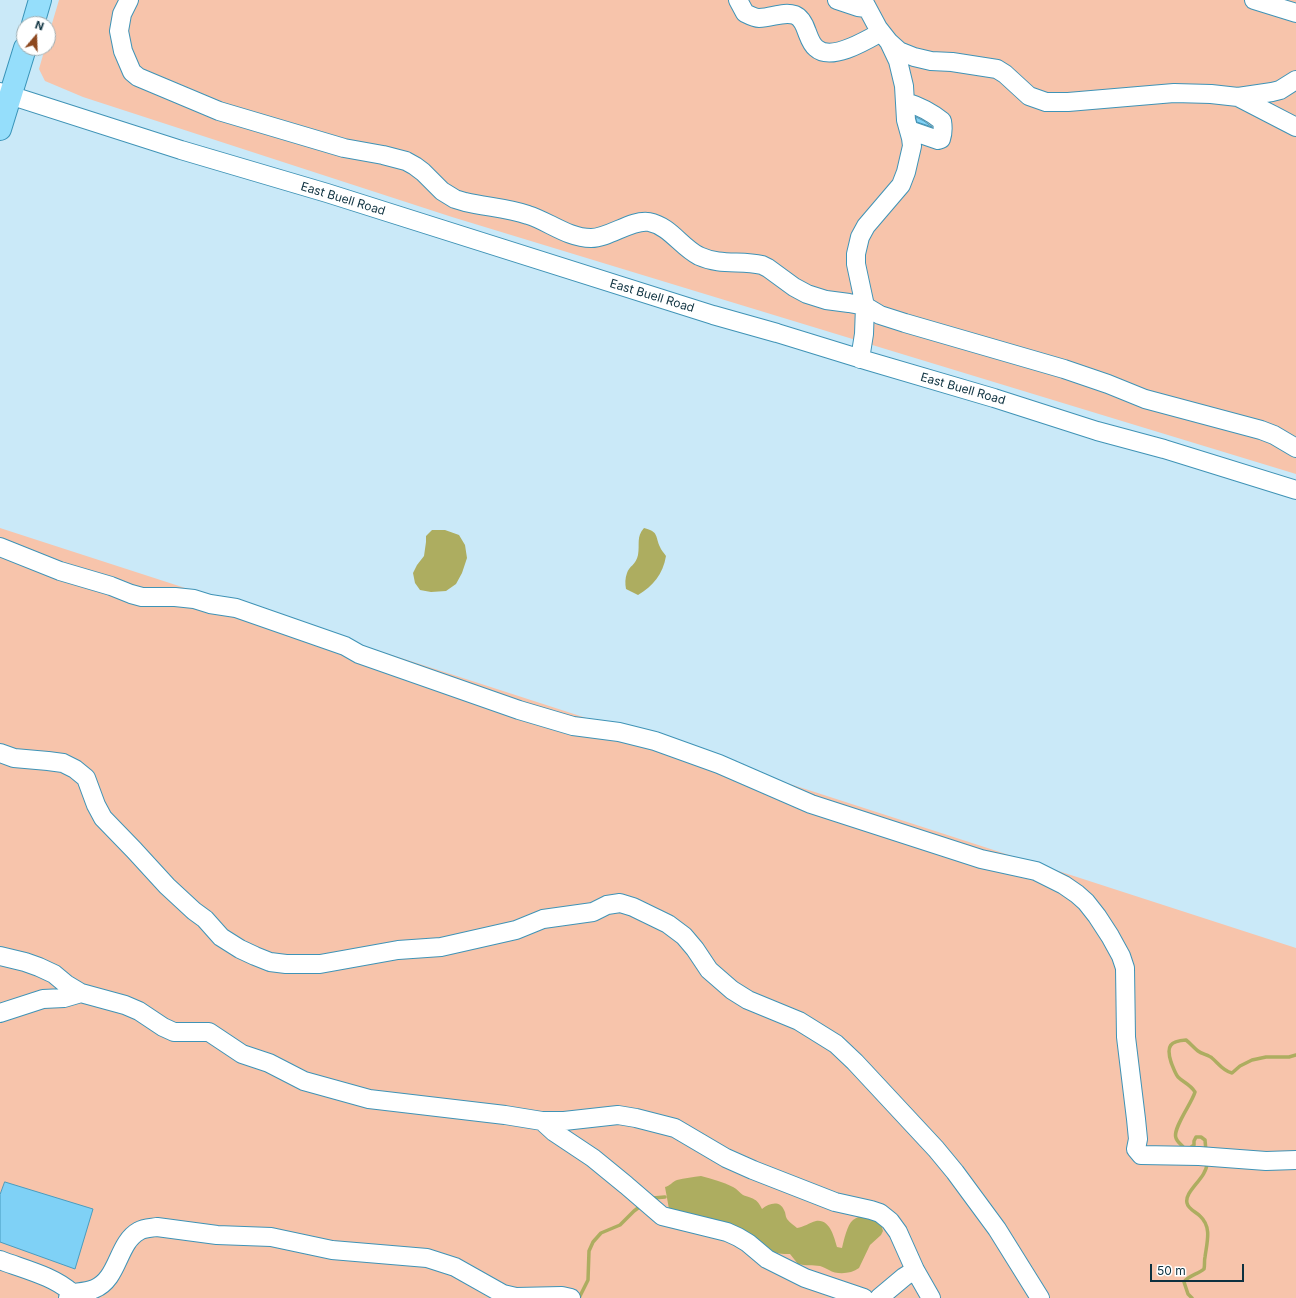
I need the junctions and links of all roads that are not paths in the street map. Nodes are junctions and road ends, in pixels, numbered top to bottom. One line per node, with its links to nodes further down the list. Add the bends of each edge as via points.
1 (40, 0): 8 (main road)
2 (129, 0): 18 (street, via 122,14 119,31 123,51 132,72 163,88 219,111 344,148 406,161 442,191 465,202 524,213 566,232 590,238 609,234 642,221 649,222 675,236 699,256 722,263 762,265 807,294 826,300)
3 (738, 0): 9 (street, via 745,13 758,18 786,13 798,16 811,41 821,51 838,52)
4 (837, 0): 6 (street, via 858,7)
5 (1254, 0): 7 (street)
6 (865, 4): 9 (street)
7 (1296, 13)
8 (35, 16)
9 (885, 37): 13 (street, via 899,51 914,57 997,69 1028,96 1046,102 1174,93); 14 (street, via 898,61)
10 (21, 56): 12 (main road)
11 (1296, 80): 13 (street, via 1280,90)
12 (5, 93): 16 (main road); 19 (street, East Buell Road, via 181,150)
13 (1238, 97): 15 (street)
14 (906, 102): 17 (street); 17 (street, via 934,115 942,121 943,127 941,138 938,140)
15 (1296, 127)
16 (0, 129)
17 (909, 130): 18 (street, via 912,146 901,185 866,226 860,237 856,264)
18 (865, 306): 19 (street); 20 (street, via 880,315 1064,369 1145,399 1261,430)
19 (860, 359): 21 (street, East Buell Road)
20 (1296, 448)
21 (1296, 490)
22 (0, 547): 28 (street, via 60,571 142,597 194,599 251,612 345,646 359,654 519,710 573,726 619,732 655,741 719,764 826,809 981,859 1036,871 1050,877 1086,902 1110,936 1125,968 1126,1037 1138,1139 1136,1149 1141,1155)
23 (0, 753): 36 (street, via 14,758 48,761 75,769 86,778 103,818 168,886 221,937 240,949 270,962 320,964 405,949 442,947 516,930 543,919 593,912 607,905 620,903 668,924 684,936 709,970 732,990 748,1000 799,1021 836,1044 856,1062 955,1172 997,1229)
24 (0, 956): 25 (street, via 39,967)
25 (81, 993): 26 (street, via 64,998 43,999); 27 (street, via 139,1010 174,1032 209,1032 242,1054 269,1063 304,1081 369,1099)
26 (0, 1012)
27 (542, 1121): 30 (street, via 618,1116 675,1128 726,1158 766,1176 835,1202 880,1213 898,1232); 33 (street, via 593,1158 662,1216 727,1232 748,1243 767,1259 805,1278)
28 (1296, 1160)
29 (0, 1260): 31 (street, via 52,1279 66,1288)
30 (915, 1270): 34 (street); 35 (street)
31 (70, 1295): 32 (street, via 103,1284 129,1238 147,1228 157,1227 217,1235 271,1237 332,1250 427,1258 455,1267 503,1294 516,1297)
32 (571, 1298)
33 (864, 1298)
34 (879, 1298)
35 (931, 1298)
36 (1040, 1298)

